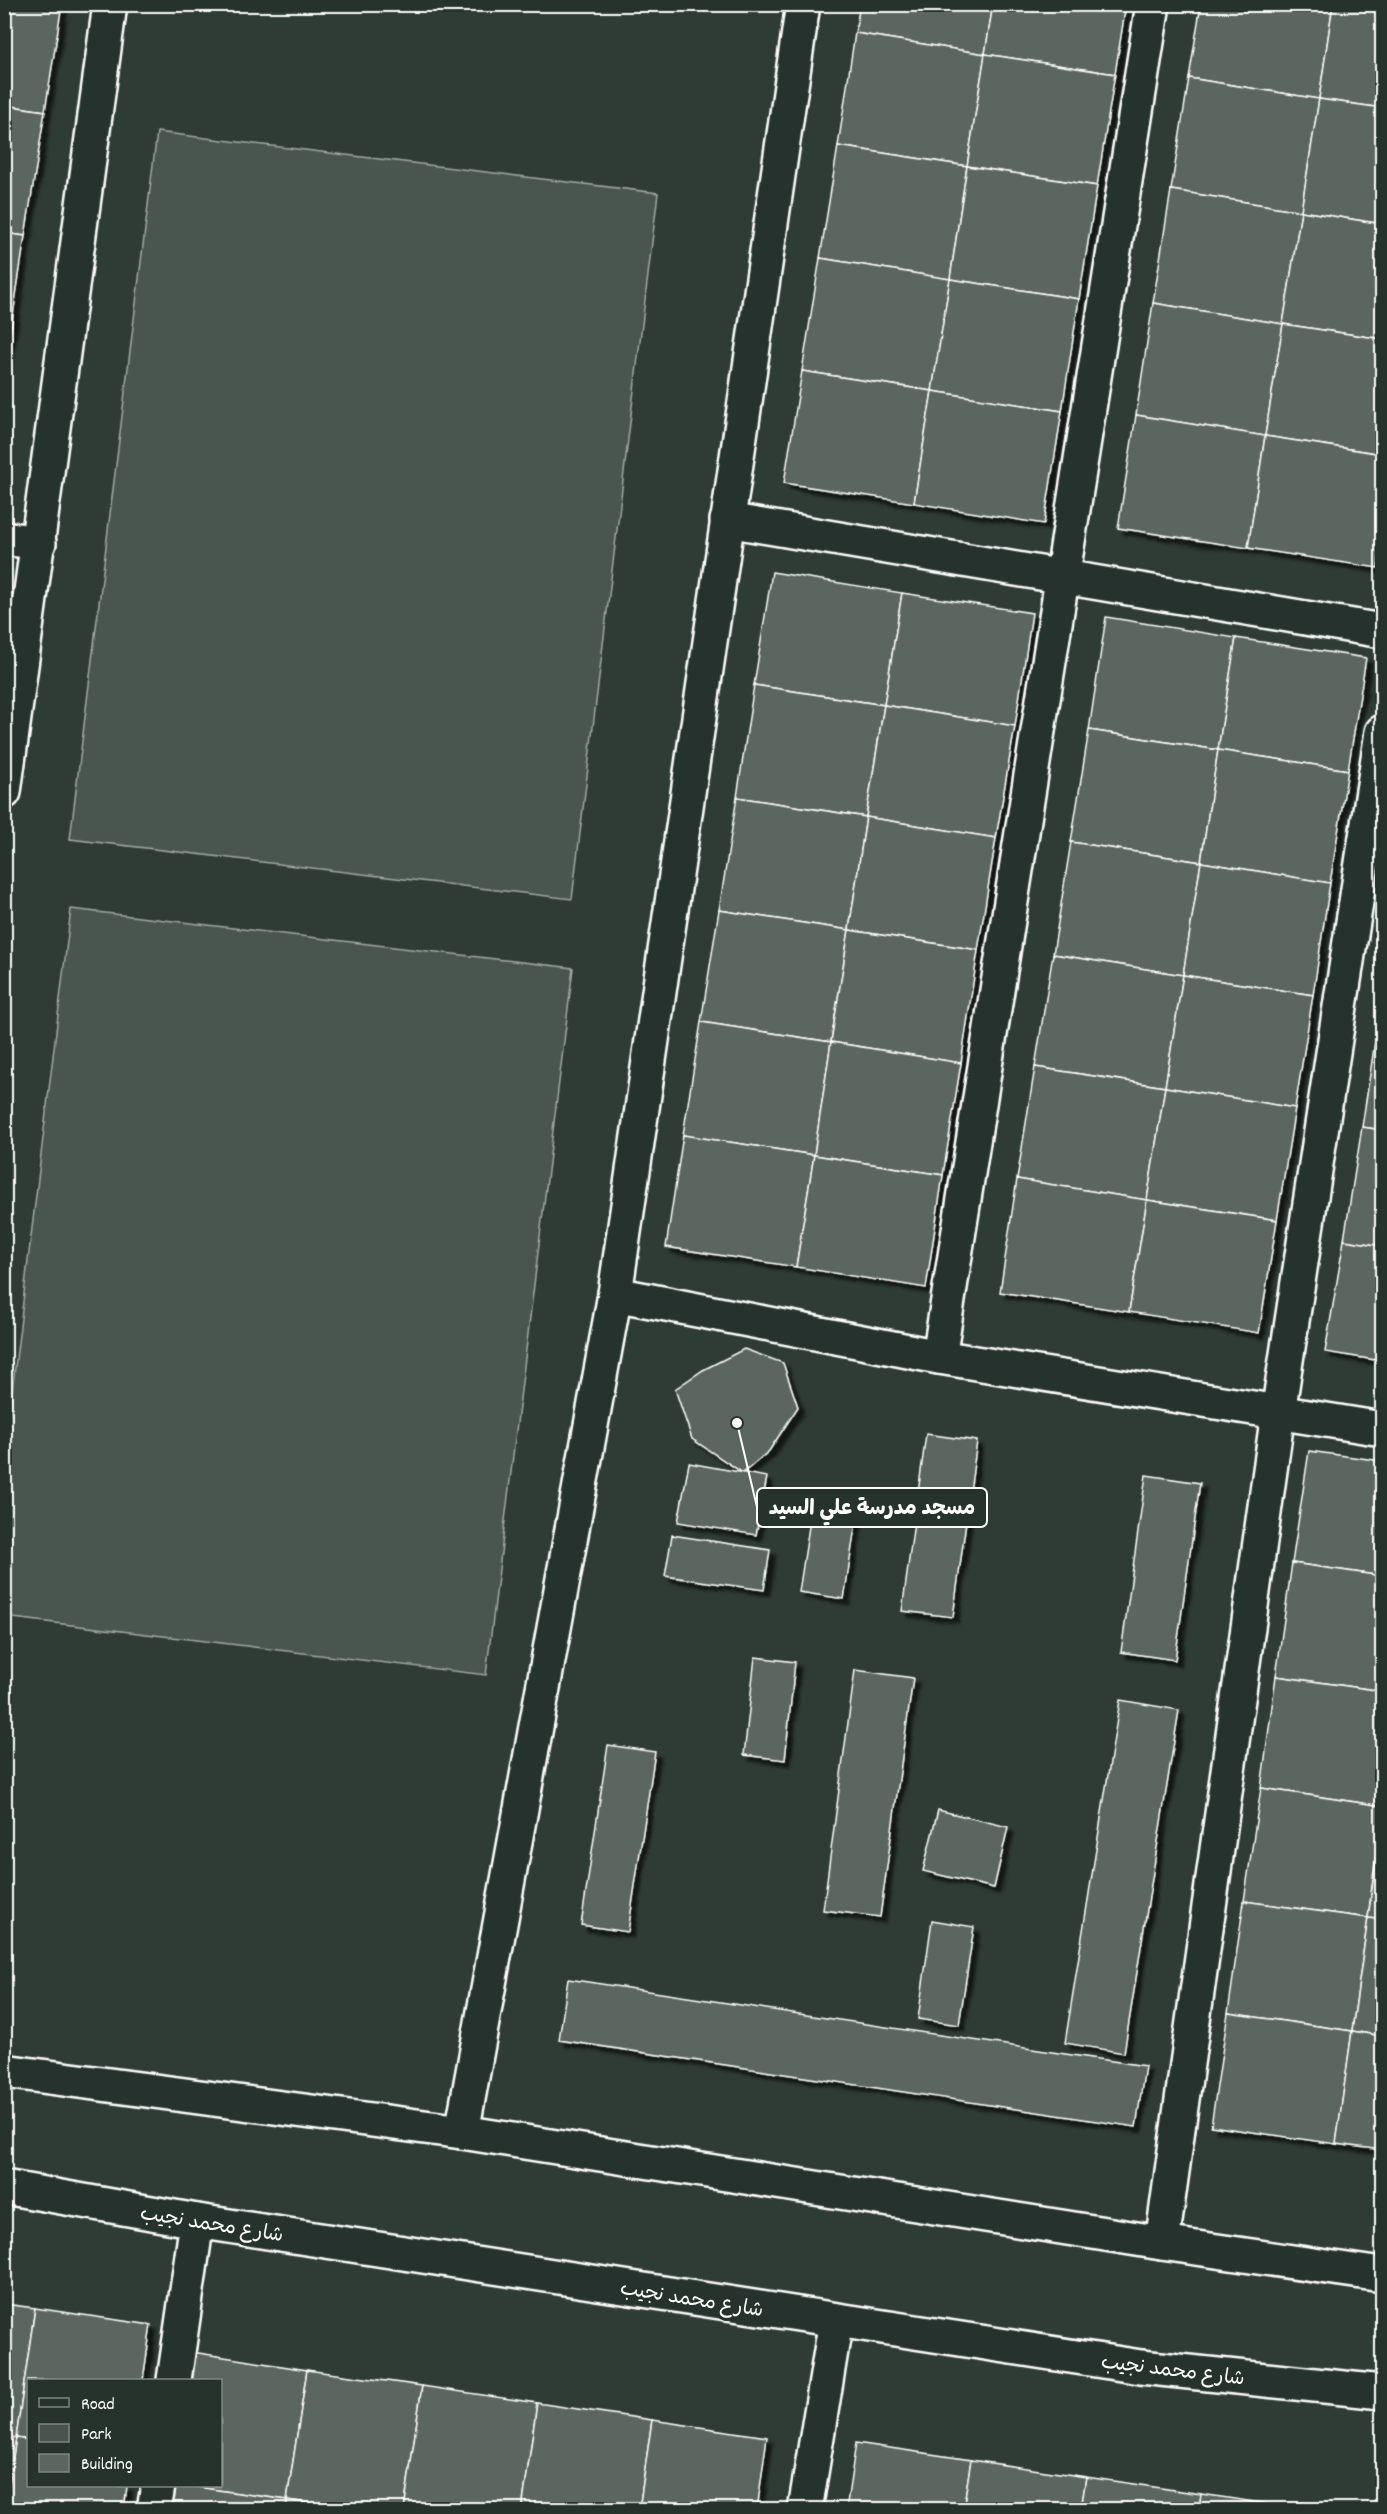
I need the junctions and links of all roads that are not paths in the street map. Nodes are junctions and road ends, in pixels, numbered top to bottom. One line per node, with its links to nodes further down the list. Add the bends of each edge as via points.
1 (110, 4): 6 (street)
2 (802, 4): 4 (street)
3 (1153, 4): 7 (street)
4 (727, 520): 7 (street); 11 (street)
5 (4, 538): 6 (street)
6 (39, 543): 10 (street)
7 (1063, 577): 8 (street); 12 (street)
8 (1383, 631)
9 (1383, 732): 13 (street)
10 (4, 792)
11 (615, 1294): 12 (street); 16 (street)
12 (939, 1357): 13 (street)
13 (1278, 1413): 14 (street); 19 (street)
14 (1383, 1428)
15 (4, 2071): 16 (street)
16 (462, 2132): 19 (street)
17 (4, 2187): 18 (street, شارع محمد نجيب)
18 (198, 2221): 21 (street, شارع محمد نجيب); 22 (street)
19 (1162, 2243): 20 (street)
20 (1383, 2275)
21 (836, 2320): 23 (street, شارع محمد نجيب, via 1141,2367); 26 (street)
22 (174, 2379)
23 (1383, 2392)
24 (158, 2487): 25 (street)
25 (154, 2510)
26 (806, 2510)

